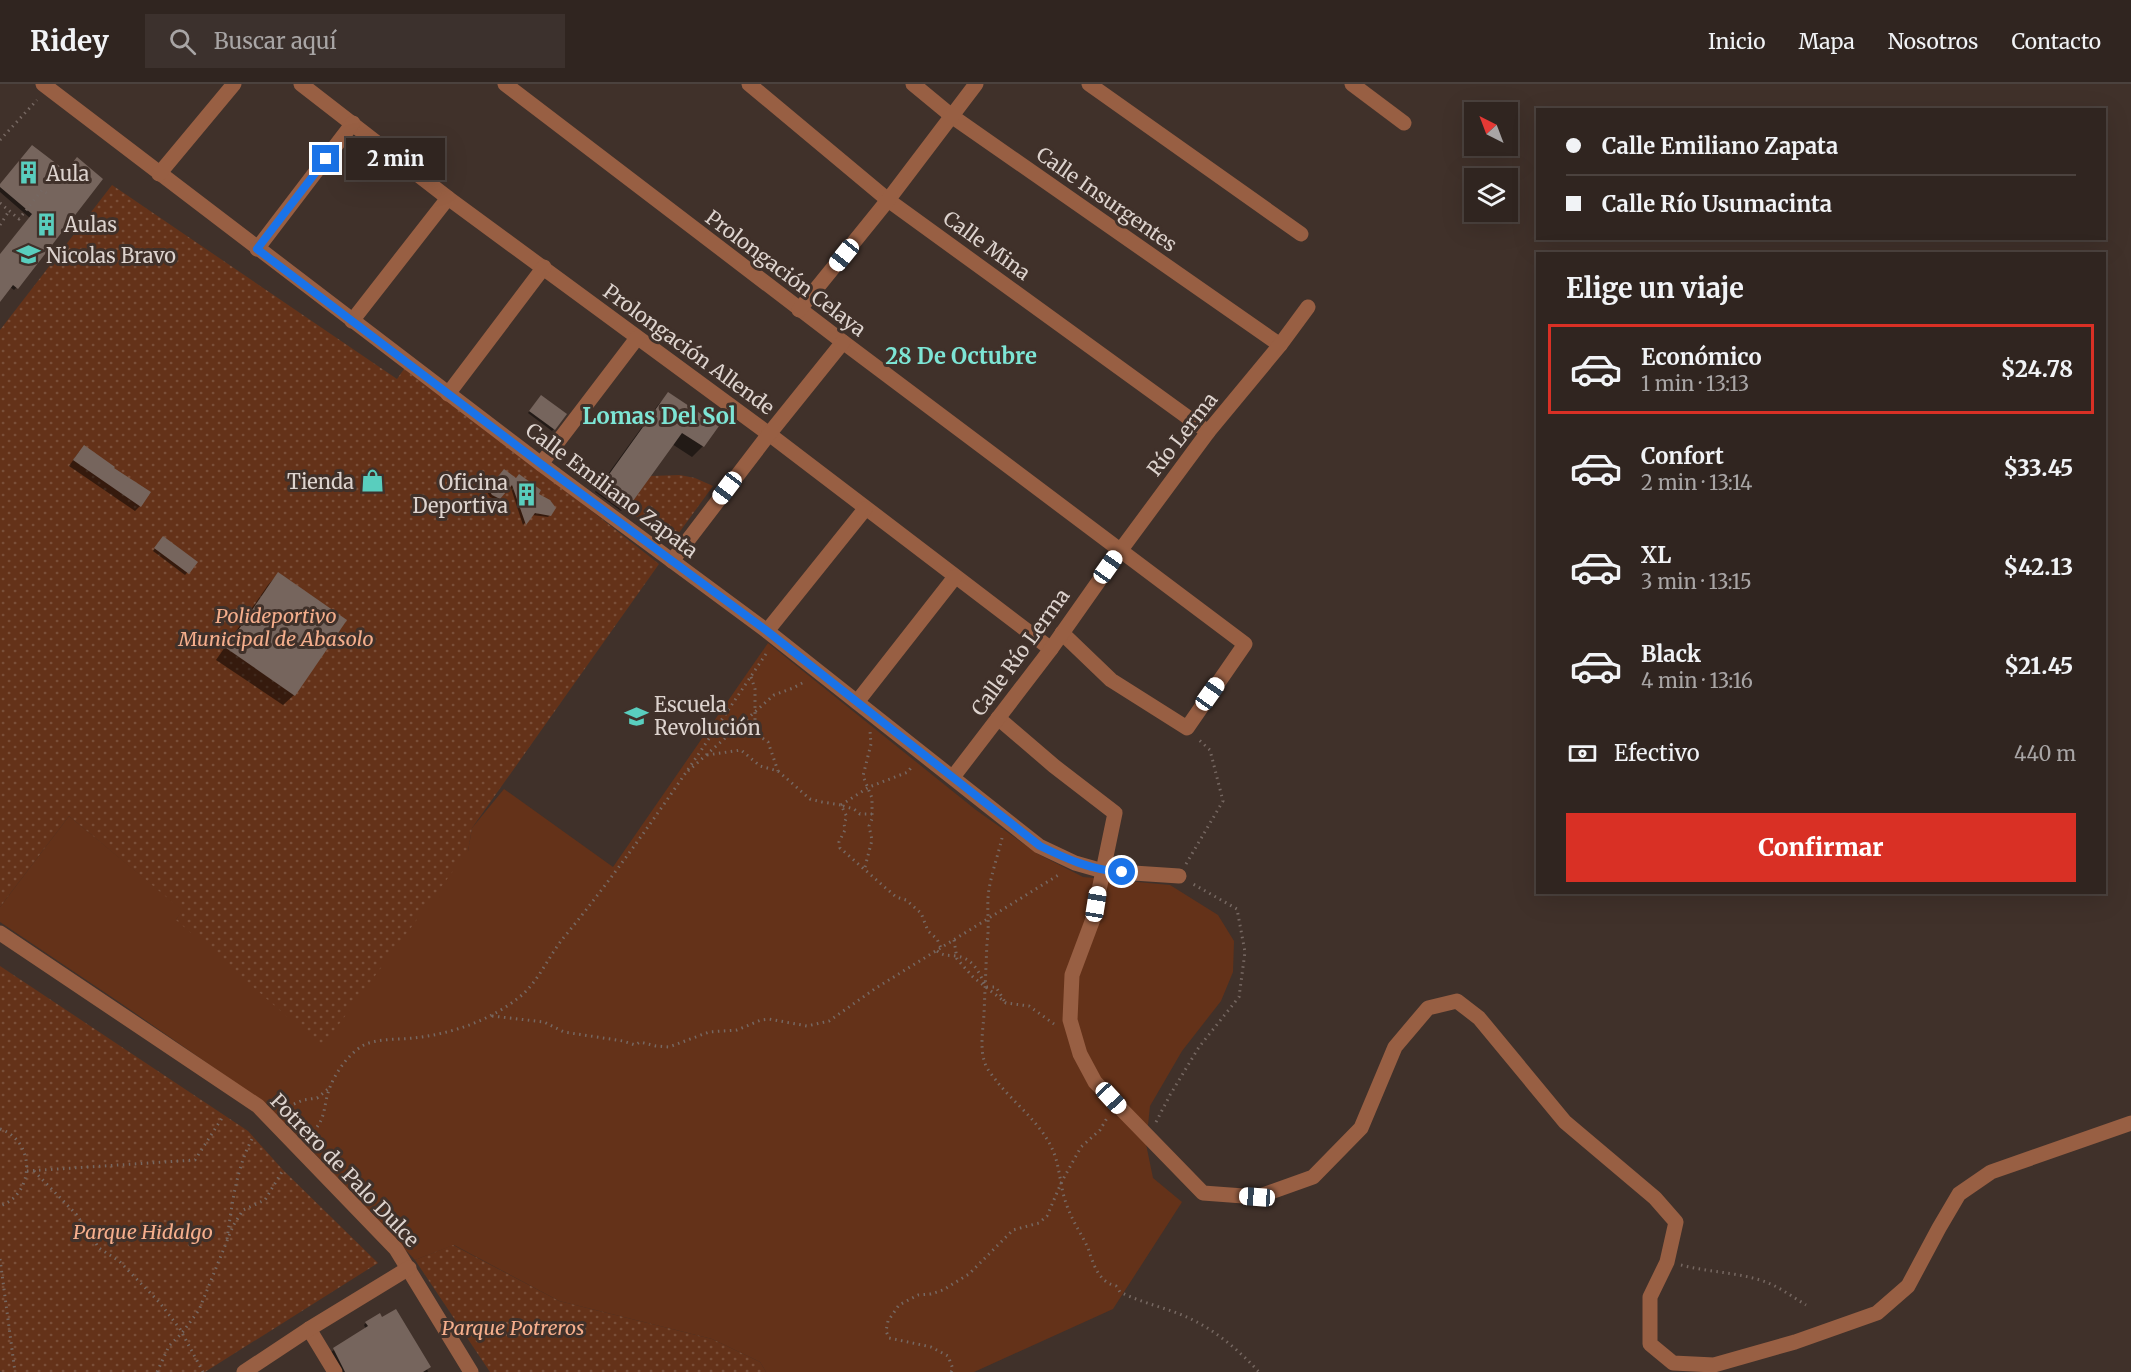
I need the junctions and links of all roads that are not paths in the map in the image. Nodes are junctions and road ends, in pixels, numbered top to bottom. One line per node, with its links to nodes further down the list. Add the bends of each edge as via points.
1 (234, 84): 13 (street)
2 (301, 84): 11 (street, Prolongación Allende)
3 (505, 84): 20 (street, Prolongación Celaya)
4 (748, 84): 15 (street, Calle Mina)
5 (913, 84): 10 (street, Calle Insurgentes)
6 (976, 84): 10 (street)
7 (1089, 84): 16 (street)
8 (1352, 84): 12 (street)
9 (43, 89): 13 (street, Calle Emiliano Zapata)
10 (952, 117): 15 (street); 24 (street, Calle Insurgentes)
11 (353, 123): 14 (street, Prolongación Allende); 17 (street)
12 (1404, 123)
13 (159, 174): 17 (street, Calle Emiliano Zapata)
14 (448, 198): 18 (street, Prolongación Allende); 21 (street)
15 (888, 200): 20 (street); 26 (street, Calle Mina)
16 (1301, 234)
17 (257, 249): 21 (street, Calle Emiliano Zapata)
18 (544, 267): 22 (street, Prolongación Allende); 25 (street)
19 (1308, 307): 24 (street, Río Lerma)
20 (800, 310): 23 (street, Prolongación Celaya)
21 (352, 321): 25 (street, Calle Emiliano Zapata)
22 (637, 338): 27 (street, Prolongación Allende); 28 (street)
23 (843, 342): 27 (street); 30 (street, Prolongación Celaya)
24 (1280, 345): 26 (street, Río Lerma)
25 (448, 394): 28 (street, Calle Emiliano Zapata)
26 (1208, 432): 30 (street, Río Lerma)
27 (769, 434): 29 (street, Prolongación Allende); 31 (street)
28 (541, 464): 31 (street, Calle Emiliano Zapata)
29 (865, 509): 32 (street, Prolongación Allende); 34 (street)
30 (1120, 551): 33 (street, Calle Río Lerma); 33 (street, Prolongación Celaya, via 1245,644 1187,728 1111,680)
31 (672, 561): 34 (street, Calle Emiliano Zapata)
32 (955, 577): 35 (street, Prolongación Allende); 36 (street)
33 (1062, 633): 35 (street, Calle Río Lerma)
34 (771, 634): 36 (street, Calle Emiliano Zapata)
35 (1050, 649): 37 (street, Calle Río Lerma)
36 (857, 702): 38 (street, Calle Emiliano Zapata)
37 (998, 718): 38 (street, Calle Río Lerma); 39 (street, via 1115,813)
38 (953, 777): 39 (street, Calle Emiliano Zapata, via 1040,846)
39 (1102, 871): 40 (street, Calle Emiliano Zapata); 42 (street, via 1094,919 1072,975 1070,1020 1080,1054 1095,1082 1203,1193 1257,1197 1313,1177 1361,1128 1395,1047 1428,1008 1457,1001 1479,1017 1565,1122 1655,1198 1676,1222 1668,1262 1650,1297 1650,1344 1673,1363 1714,1365 1877,1313 1908,1286 1959,1194 1991,1172)
40 (1179, 876)
41 (0, 933): 43 (street, Potrero de Palo Dulce, via 258,1106 396,1249)
42 (2131, 1123)
43 (409, 1268): 44 (street); 47 (street, Potrero de Palo Dulce)
44 (309, 1329): 45 (street); 46 (street)
45 (244, 1372)
46 (335, 1372)
47 (471, 1372)

